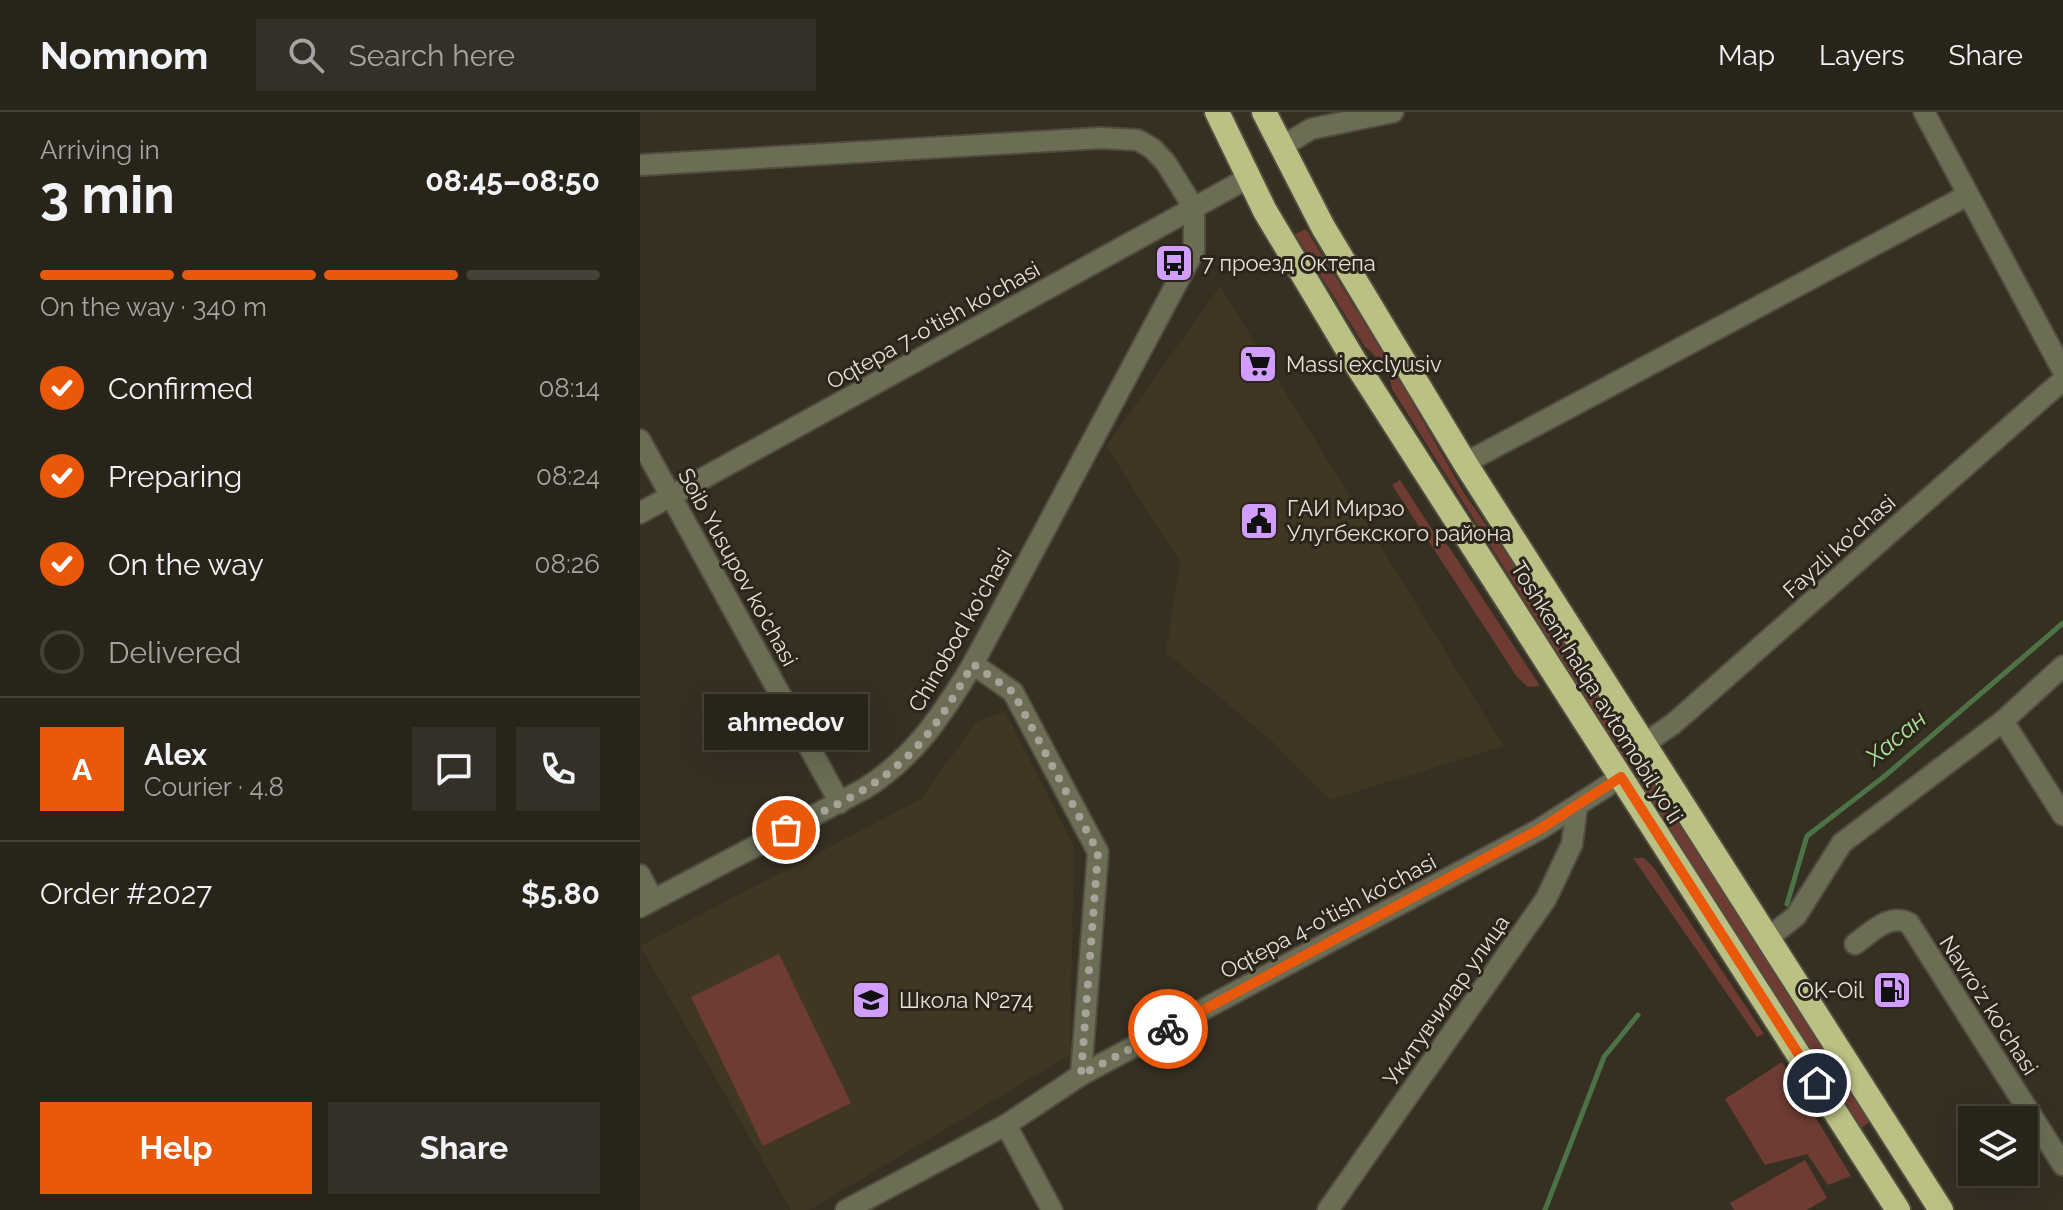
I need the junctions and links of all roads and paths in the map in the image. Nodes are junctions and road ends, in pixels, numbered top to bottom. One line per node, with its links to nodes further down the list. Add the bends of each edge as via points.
1 (1217, 112): 7 (highway, Toshkent halqa avtomobil yo'li)
2 (1264, 112): 5 (highway, Toshkent halqa avtomobil yo'li)
3 (1393, 112): 5 (street, via 1311,129)
4 (1924, 112): 8 (street)
5 (1281, 147): 7 (highway); 13 (highway, Toshkent halqa avtomobil yo'li, via 1346,267)
6 (640, 165): 9 (street, via 1121,137 1153,149)
7 (1248, 178): 9 (street, Oqtepa 7-o'tish ko'chasi); 20 (highway, Toshkent halqa avtomobil yo'li, via 1358,367)
8 (1968, 195): 10 (street); 13 (street)
9 (1194, 208): 14 (street, Oqtepa 7-o'tish ko'chasi); 16 (street, Chinobod ko'chasi, via 1194,251)
10 (2063, 371)
11 (2063, 380): 19 (street, Fayzli ko'chasi)
12 (640, 440): 14 (street, Soib Yusupov ko'chasi)
13 (1465, 463): 19 (highway, Toshkent halqa avtomobil yo'li)
14 (672, 496): 15 (street, Oqtepa 7-o'tish ko'chasi); 21 (street, Soib Yusupov ko'chasi)
15 (640, 513)
16 (973, 664): 21 (street, Chinobod ko'chasi, via 910,754); 28 (street, via 1013,692 1098,852)
17 (2063, 666): 18 (street)
18 (2003, 721): 23 (street); 26 (street, via 1842,843 1796,916)
19 (1644, 744): 26 (highway, Toshkent halqa avtomobil yo'li)
20 (1621, 777): 22 (street, Oqtepa 4-o'tish ko'chasi); 32 (highway, Toshkent halqa avtomobil yo'li)
21 (840, 803): 25 (street, Chinobod ko'chasi)
22 (1577, 806): 28 (street, Oqtepa 4-o'tish ko'chasi); 35 (street, Укитувчилар улица, via 1572,844 1546,899)
23 (2063, 815)
24 (640, 875): 25 (street)
25 (647, 903)
26 (1768, 938): 30 (highway, Toshkent halqa avtomobil yo'li)
27 (1855, 944): 31 (street, Navro'z ko'chasi, via 1891,919 1909,923)
28 (1081, 1075): 29 (street, Oqtepa 4-o'tish ko'chasi)
29 (1006, 1125): 33 (street, Oqtepa 4-o'tish ko'chasi); 34 (street)
30 (1907, 1156): 32 (highway); 37 (highway, Toshkent halqa avtomobil yo'li)
31 (2063, 1165)
32 (1876, 1176): 36 (highway, Toshkent halqa avtomobil yo'li)
33 (846, 1210)
34 (1052, 1210)
35 (1328, 1210)
36 (1898, 1210)
37 (1941, 1210)

